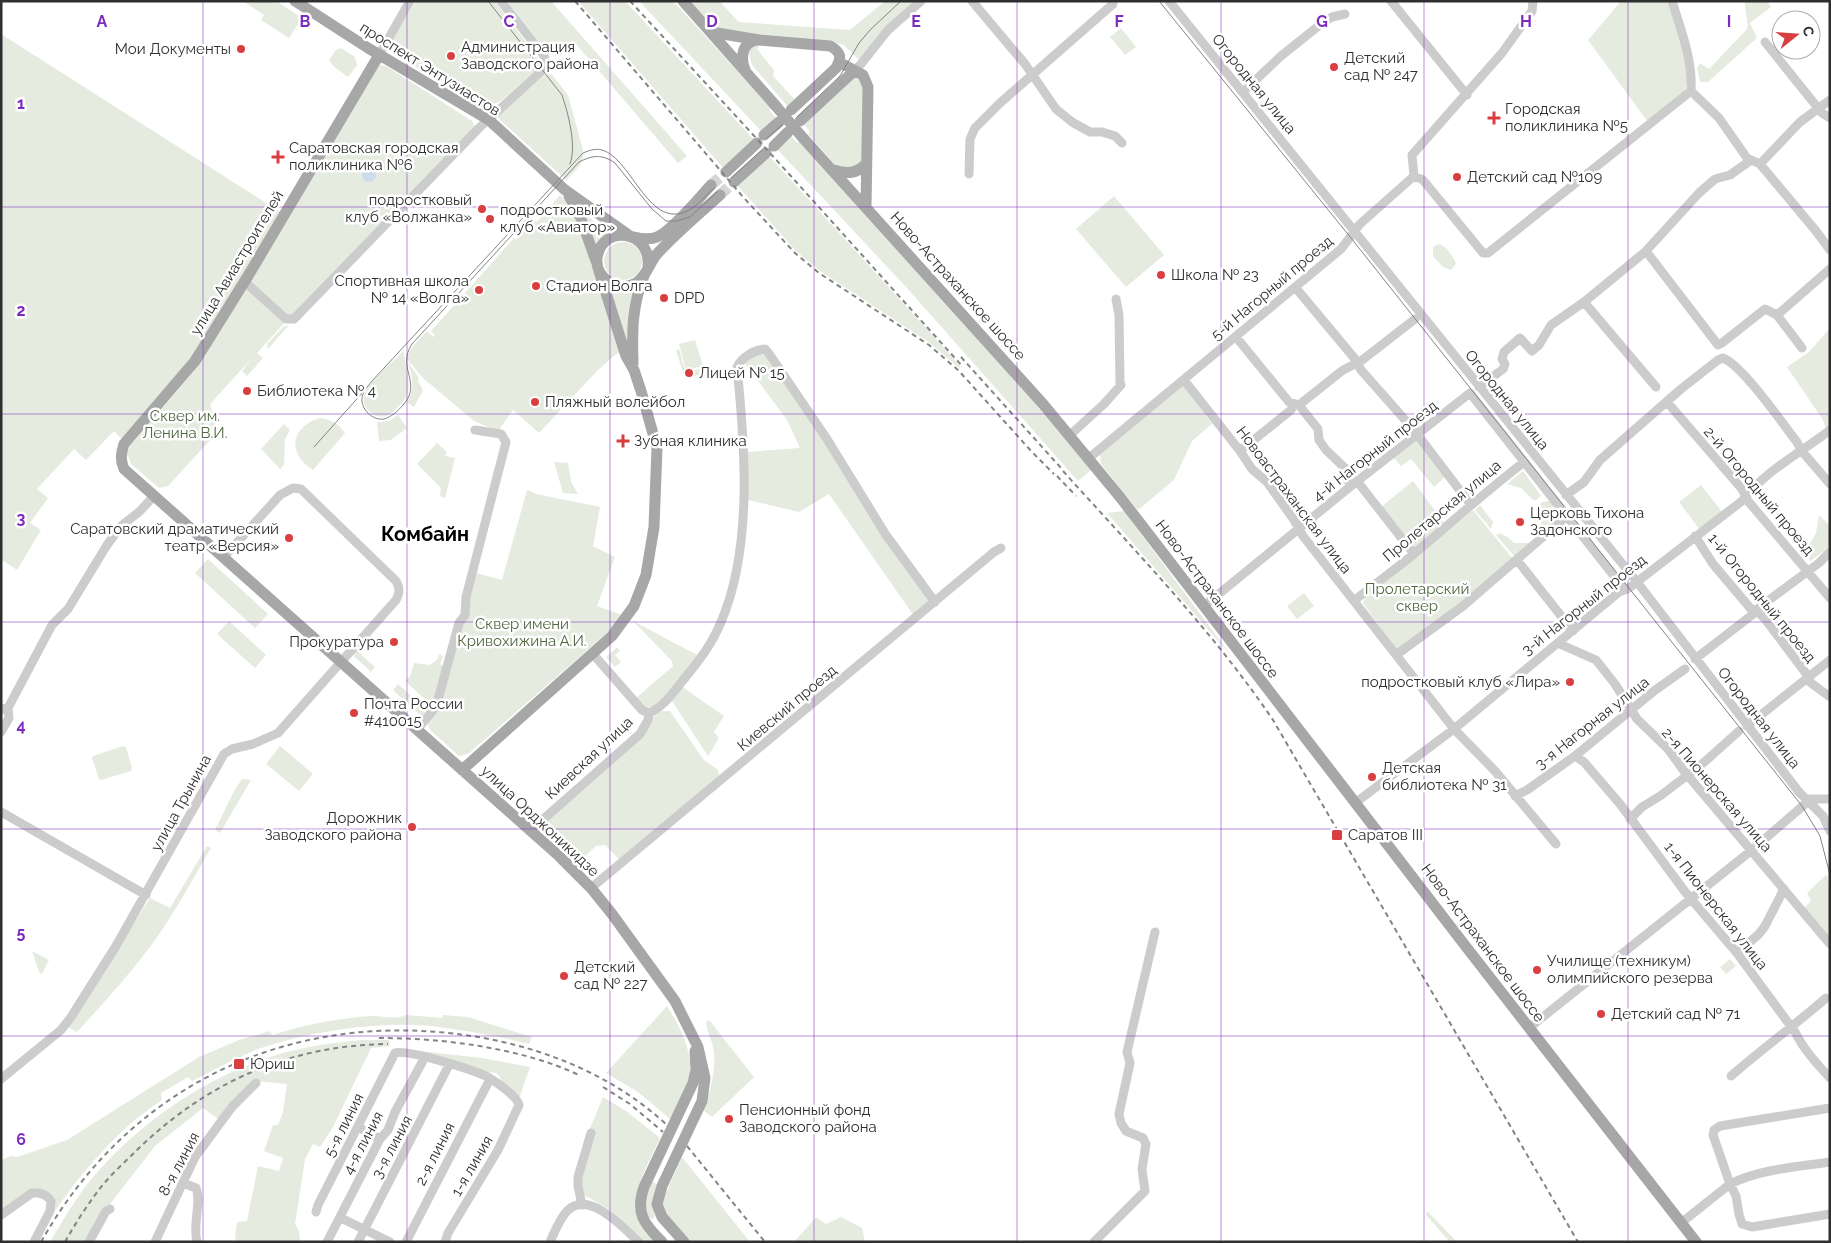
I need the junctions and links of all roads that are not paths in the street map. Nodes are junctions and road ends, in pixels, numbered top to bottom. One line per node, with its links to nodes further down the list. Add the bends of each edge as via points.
1 (295, 1): 16 (main road, проспект Энтузиастов)
2 (410, 1): 16 (street, улица Авиастроителей)
3 (501, 1): 28 (street, via 544,56 547,66)
4 (683, 1): 13 (main road, Ново-Астраханское шоссе)
5 (921, 1): 19 (street, via 888,30)
6 (972, 1): 20 (street)
7 (1170, 1): 22 (street, Огородная улица)
8 (1391, 1): 23 (street)
9 (1533, 1): 23 (street, via 1532,11 1502,54)
10 (1672, 1): 21 (street, via 1687,54)
11 (1113, 4): 20 (street)
12 (1345, 14): 22 (street, via 1321,24)
13 (709, 30): 14 (main road); 18 (main road, Ново-Астраханское шоссе)
14 (759, 40): 17 (main road, via 830,46 840,55); 18 (main road, via 745,46 742,59)
15 (1766, 42): 25 (street)
16 (380, 55): 28 (main road, проспект Энтузиастов); 51 (main road, улица Авиастроителей)
17 (839, 62): 19 (main road); 26 (main road)
18 (745, 70): 35 (main road, Ново-Астраханское шоссе, bridge)
19 (854, 71): 29 (main road); 34 (main road, via 863,75 868,87)
20 (1033, 75): 32 (street, via 1056,109 1072,122 1090,132 1115,136); 37 (street, via 975,128 970,138)
21 (1691, 91): 33 (street, via 1720,118 1747,158); 38 (street, via 1488,253 1483,253 1423,180)
22 (1244, 92): 44 (street, Огородная улица)
23 (1467, 94): 38 (street, via 1412,155)
24 (1830, 100): 25 (street)
25 (1819, 109): 27 (street); 33 (street)
26 (791, 110)
27 (1830, 118)
28 (489, 120): 41 (main road, проспект Энтузиастов); 51 (street, via 294,319 286,319)
29 (800, 121)
30 (779, 122): 36 (main road)
31 (788, 132): 39 (main road)
32 (1122, 143)
33 (1755, 162): 46 (street); 47 (street, via 1715,179)
34 (866, 164): 35 (main road, via 851,173); 43 (main road)
35 (834, 170): 43 (main road, Ново-Астраханское шоссе)
36 (726, 172)
37 (969, 174)
38 (1414, 176): 44 (street, 5-й Нагорный проезд)
39 (734, 182)
40 (711, 185): 45 (main road, via 667,231 652,238)
41 (565, 190): 45 (main road, проспект Энтузиастов); 48 (main road, проспект Энтузиастов, via 580,216)
42 (720, 195): 50 (main road, via 673,237)
43 (866, 207): 68 (main road, Ново-Астраханское шоссе)
44 (1354, 231): 52 (street, 5-й Нагорный проезд, via 1341,249); 62 (street, Огородная улица)
45 (632, 237): 48 (main road, via 621,235 607,240 599,251); 50 (main road, проспект Энтузиастов, via 639,240 646,250)
46 (1830, 250)
47 (1644, 252): 54 (street); 55 (street, via 1718,345 1765,309)
48 (598, 268): 50 (main road, via 607,281 619,286 635,283); 60 (main road, проспект Энтузиастов, via 626,356)
49 (1830, 269): 55 (street)
50 (646, 270): 60 (main road, проспект Энтузиастов, via 633,313)
51 (245, 282): 72 (main road, улица Авиастроителей, via 195,361 129,438)
52 (1295, 287): 57 (street, 5-й Нагорный проезд); 59 (street)
53 (1116, 299): 68 (street, via 1122,385)
54 (1584, 302): 62 (street, via 1551,326 1532,351 1520,338 1504,352 1503,369); 63 (street)
55 (1777, 315): 58 (street)
56 (1415, 319): 59 (street)
57 (1236, 337): 61 (street, 5-й Нагорный проезд); 65 (street, via 1289,402)
58 (1802, 348)
59 (1358, 364): 65 (street, via 1343,370); 69 (street)
60 (634, 370): 99 (main road, проспект Энтузиастов, via 657,448 651,551 634,606)
61 (1184, 380): 71 (street, Новоастраханская улица); 73 (street, 5-й Нагорный проезд)
62 (1479, 387): 79 (street, Огородная улица)
63 (1656, 387)
64 (1667, 402): 70 (street, via 1723,358 1745,376); 77 (street, 2-й Огородный проезд); 79 (street, via 1600,460 1584,482)
65 (1296, 405): 71 (street); 75 (street, via 1318,429 1319,440 1346,469 1348,479)
66 (474, 430): 112 (street, via 501,434 506,442 466,598 465,615 459,623 440,696)
67 (1830, 430): 70 (street, 3-й Нагорный проезд)
68 (1070, 435): 73 (main road, Ново-Астраханское шоссе)
69 (1417, 435): 74 (street, 4-й Нагорный проезд, via 1470,393); 75 (street, 4-й Нагорный проезд); 80 (street)
70 (1801, 450): 76 (street); 77 (street, 3-й Нагорный проезд)
71 (1240, 451): 82 (street, Новоастраханская улица)
72 (121, 452): 78 (main road, улица Орджоникидзе, via 124,469)
73 (1089, 458): 95 (main road, Ново-Астраханское шоссе)
74 (1524, 462): 80 (street, Пролетарская улица); 81 (street)
75 (1354, 483): 82 (street, 4-й Нагорный проезд); 86 (street)
76 (1830, 484)
77 (1746, 495): 83 (street, 3-й Нагорный проезд); 89 (street, 2-й Огородный проезд)
78 (154, 496): 87 (main road, улица Орджоникидзе); 107 (street, via 116,532 68,609 52,625)
79 (1566, 496): 90 (street, Огородная улица)
80 (1472, 505): 86 (street, Пролетарская улица)
81 (1567, 516): 88 (street); 91 (street)
82 (1298, 529): 93 (street, Новоастраханская улица); 95 (street, 4-й Нагорный проезд)
83 (1695, 536): 90 (street, 3-й Нагорный проезд); 96 (street, 1-й Огородный проезд, via 1713,564)
84 (1001, 548): 94 (street, Киевский проезд)
85 (1830, 552): 89 (street)
86 (1414, 554): 93 (street, Пролетарская улица)
87 (223, 558): 103 (main road, улица Орджоникидзе); 103 (street, via 280,494 293,488 301,489 400,588 396,600)
88 (1517, 560): 97 (street); 100 (street, via 1443,622)
89 (1808, 570): 92 (street, 2-й Огородный проезд); 96 (street)
90 (1637, 582): 91 (street, 3-й Нагорный проезд); 101 (street, Огородная улица)
91 (1625, 590): 97 (street, 3-й Нагорный проезд)
92 (1830, 598)
93 (1354, 600): 100 (street, Новоастраханская улица)
94 (935, 602): 109 (street, Киевская улица, via 886,535 770,355 765,349 758,350 740,361 737,367 744,495 738,561 730,598 703,656 665,702); 128 (street, Киевский проезд)
95 (1204, 606): 120 (main road, Ново-Астраханское шоссе)
96 (1755, 611): 101 (street); 105 (street, 1-й Огородный проезд, via 1765,619)
97 (1573, 631): 98 (street, 3-й Нагорный проезд)
98 (1559, 642): 108 (street, 2-я Пионерская улица, via 1596,660); 111 (street, 3-й Нагорный проезд)
99 (593, 654): 109 (street, via 642,710); 115 (main road, проспект Энтузиастов)
100 (1396, 655): 111 (street, Новоастраханская улица)
101 (1695, 659): 110 (street, Огородная улица)
102 (1830, 660): 105 (street)
103 (341, 662): 112 (main road, улица Орджоникидзе); 130 (street, улица Трынина, via 278,733 224,754)
104 (1685, 669): 108 (street, 3-я Нагорная улица)
105 (1807, 679): 106 (street, 1-й Огородный проезд); 110 (street)
106 (1830, 697)
107 (3, 708): 113 (street, via 9,718)
108 (1632, 709): 114 (street, 3-я Нагорная улица); 116 (street, 2-я Пионерская улица, via 1641,724 1668,749)
109 (649, 713): 124 (street, Киевская улица, via 640,734)
110 (1743, 728): 116 (street); 118 (street, Огородная улица)
111 (1454, 729): 117 (street, Новоастраханская улица); 120 (street, 3-й Нагорный проезд)
112 (417, 730): 115 (main road, улица Орджоникидзе)
113 (1, 732)
114 (1575, 756): 117 (street, 3-я Нагорная улица); 123 (street, 1-я Пионерская улица)
115 (462, 770): 124 (main road, улица Орджоникидзе)
116 (1688, 775): 123 (street); 127 (street, 2-я Пионерская улица)
117 (1515, 796): 126 (street, Новоастраханская улица)
118 (1807, 799): 119 (street); 122 (street, Огородная улица); 127 (street)
119 (1829, 799): 122 (street)
120 (1355, 802): 138 (main road, Ново-Астраханское шоссе)
121 (1, 812): 130 (street)
122 (1823, 816): 125 (street, Огородная улица)
123 (1630, 819): 131 (street, 1-я Пионерская улица)
124 (531, 830): 128 (main road, улица Орджоникидзе)
125 (1830, 831)
126 (1556, 844)
127 (1752, 850): 129 (street, 2-я Пионерская улица); 131 (street)
128 (591, 888): 137 (main road, улица Орджоникидзе, via 675,1001)
129 (1784, 889): 133 (street, 2-я Пионерская улица); 134 (street, via 1765,926)
130 (146, 895): 143 (street, улица Трынина, via 61,1030)
131 (1691, 898): 134 (street, 1-я Пионерская улица); 138 (street)
132 (1155, 932): 174 (street, via 1127,1052 1130,1063 1119,1114 1126,1131 1143,1138 1146,1144 1142,1169 1145,1191)
133 (1830, 944)
134 (1737, 953): 136 (street, 1-я Пионерская улица)
135 (1826, 998): 136 (street)
136 (1791, 1026): 141 (street); 142 (street, 1-я Пионерская улица, via 1805,1049)
137 (690, 1028): 172 (main road, улица Орджоникидзе, via 696,1058 693,1083 640,1202 645,1222); 173 (main road, улица Орджоникидзе, via 703,1064 705,1090 657,1204 662,1217)
138 (1529, 1028): 159 (main road, Ново-Астраханское шоссе)
139 (425, 1057): 140 (street); 147 (street, 5-я линия, via 398,1052 390,1060); 149 (street, 4-я линия, via 388,1130)
140 (449, 1065): 144 (street); 160 (street, 3-я линия)
141 (1732, 1076)
142 (1830, 1078)
143 (1, 1079)
144 (490, 1079): 168 (street, 2-я линия); 169 (street, 1-я линия, via 518,1102 498,1150)
145 (256, 1083): 151 (street, 8-я линия, via 209,1136)
146 (1830, 1108): 152 (street, via 1720,1126 1714,1130)
147 (358, 1127): 149 (street); 155 (street, 5-я линия)
148 (591, 1133): 153 (street, via 578,1177)
149 (380, 1139): 158 (street, 4-я линия)
150 (1830, 1162): 152 (street, via 1746,1176)
151 (183, 1183): 163 (street, 8-я линия); 164 (street, via 196,1188 198,1194 194,1231)
152 (1730, 1184): 157 (street, via 1742,1224 1748,1226); 159 (street)
153 (582, 1205): 170 (street, via 568,1210); 171 (street, via 598,1208)
154 (110, 1209): 162 (street)
155 (316, 1212)
156 (1, 1214): 161 (street, via 32,1193 48,1197 50,1211)
157 (1830, 1214)
158 (341, 1218): 160 (street); 165 (street, 4-я линия)
159 (1682, 1223): 175 (main road, Ново-Астраханское шоссе)
160 (365, 1229): 166 (street, 3-я линия); 167 (street)
161 (34, 1242)
162 (89, 1242)
163 (155, 1242)
164 (197, 1242)
165 (327, 1242)
166 (358, 1242)
167 (390, 1242)
168 (406, 1242)
169 (445, 1242)
170 (550, 1242)
171 (639, 1242)
172 (662, 1242)
173 (684, 1242)
174 (1094, 1242)
175 (1696, 1242)

